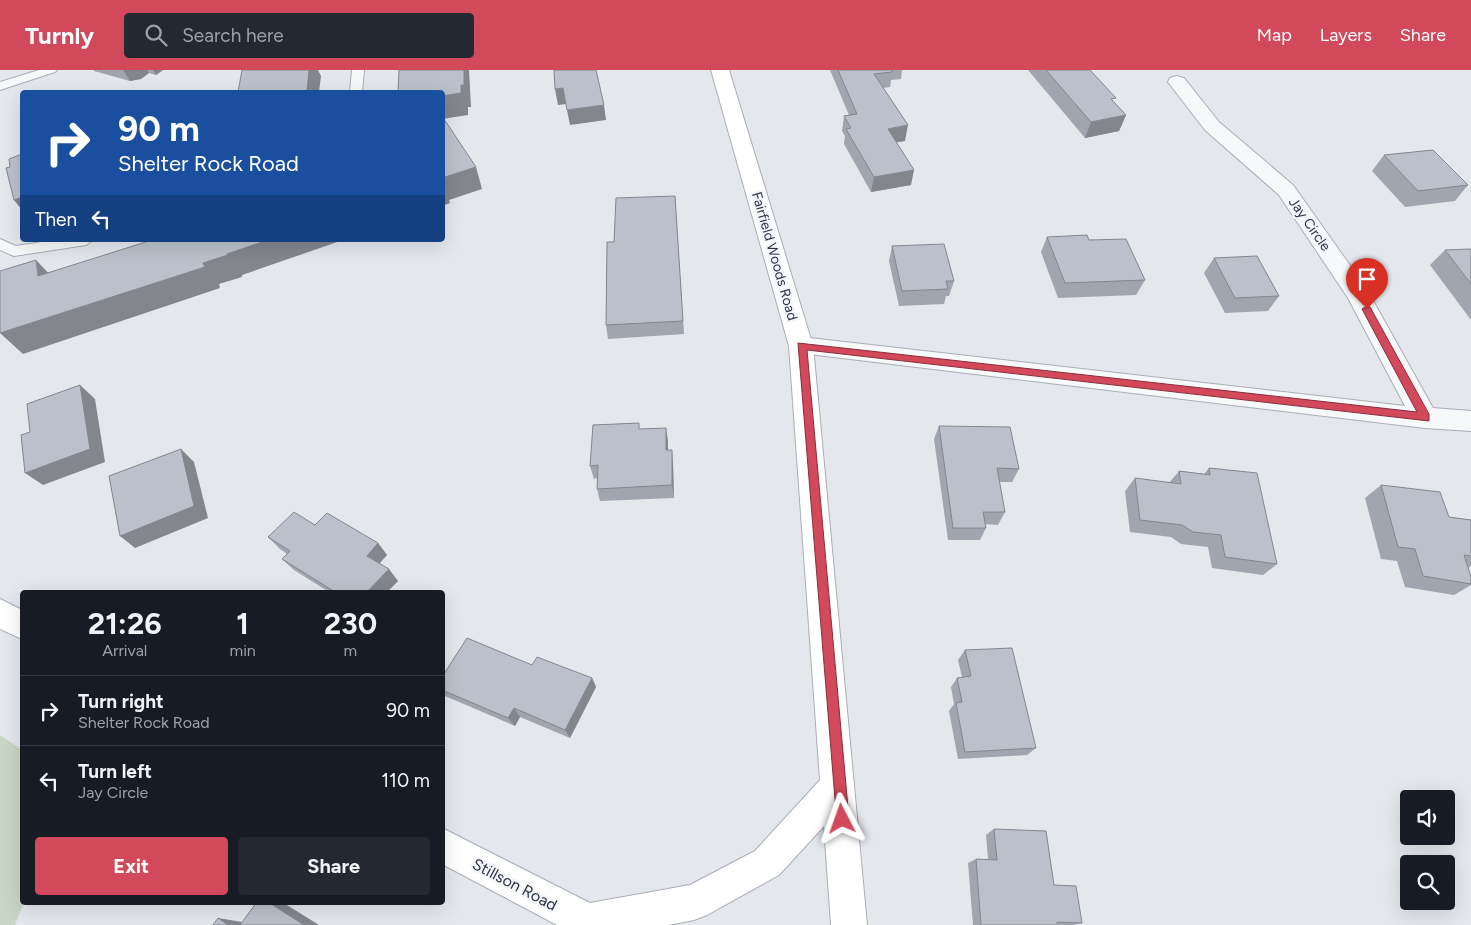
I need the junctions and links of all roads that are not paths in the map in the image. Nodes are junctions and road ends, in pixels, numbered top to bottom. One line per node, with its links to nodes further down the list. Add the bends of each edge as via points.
1 (51, 70): 5 (lane)
2 (358, 70): 6 (lane)
3 (720, 70): 9 (main road, Fairfield Woods Road)
4 (1177, 82): 10 (street, Jay Circle, via 1212,126 1286,190 1358,294)
5 (0, 86)
6 (356, 90)
7 (73, 242): 8 (lane, via 14,251)
8 (0, 244)
9 (801, 346): 10 (street); 14 (main road, Fairfield Woods Road)
10 (1426, 418): 11 (street)
11 (1471, 421)
12 (0, 613): 13 (main road)
13 (20, 624)
14 (839, 784): 16 (main road, Stillson Road, via 767,862 694,902); 17 (main road, Fairfield Woods Road)
15 (445, 847): 16 (main road, Stillson Road)
16 (591, 923)
17 (849, 925)

